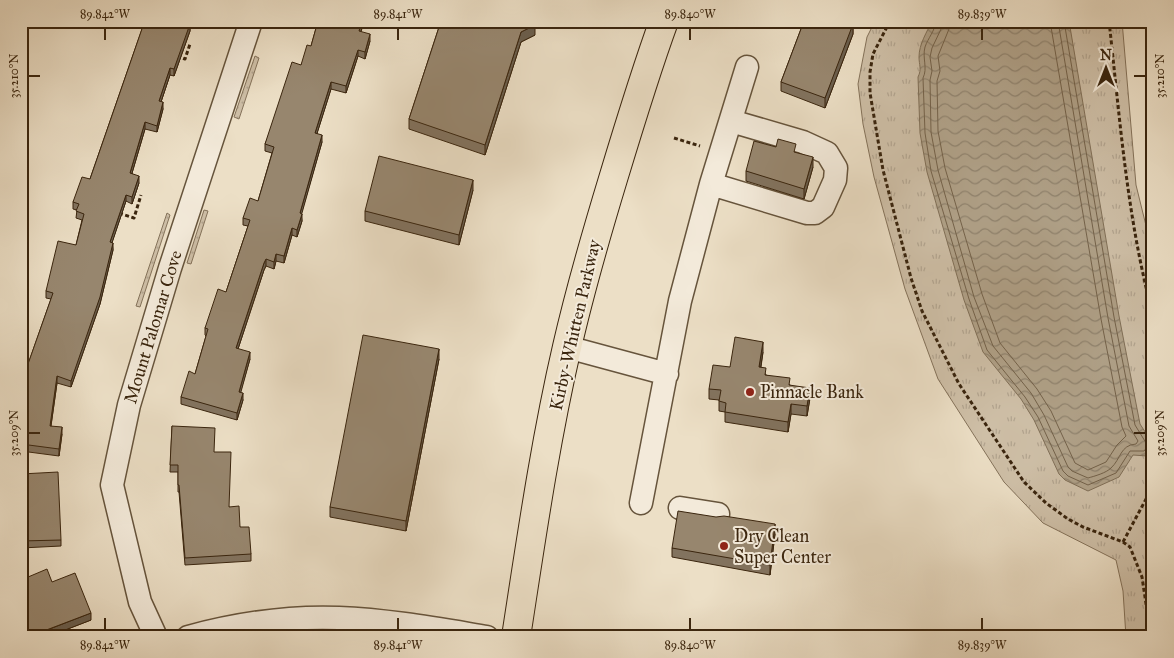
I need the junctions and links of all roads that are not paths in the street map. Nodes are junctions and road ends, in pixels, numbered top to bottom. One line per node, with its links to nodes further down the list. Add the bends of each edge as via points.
1 (251, 21): 11 (street, Mount Palomar Cove, via 129,405 112,485 140,602)
2 (664, 21): 6 (main road, Kirby-Whitten Parkway, via 612,182)
3 (747, 67): 4 (street)
4 (731, 121): 5 (street); 5 (street, via 803,142 827,153 836,168 835,180 828,200 815,213)
5 (710, 184): 7 (street, via 680,300)
6 (567, 347): 7 (street); 14 (main road, Kirby-Whitten Parkway, via 541,476)
7 (667, 374): 8 (street)
8 (641, 503)
9 (680, 508): 10 (street)
10 (718, 514)
11 (156, 637)
12 (188, 637): 13 (street, via 255,623 337,618 411,624)
13 (487, 637)
14 (516, 637)

